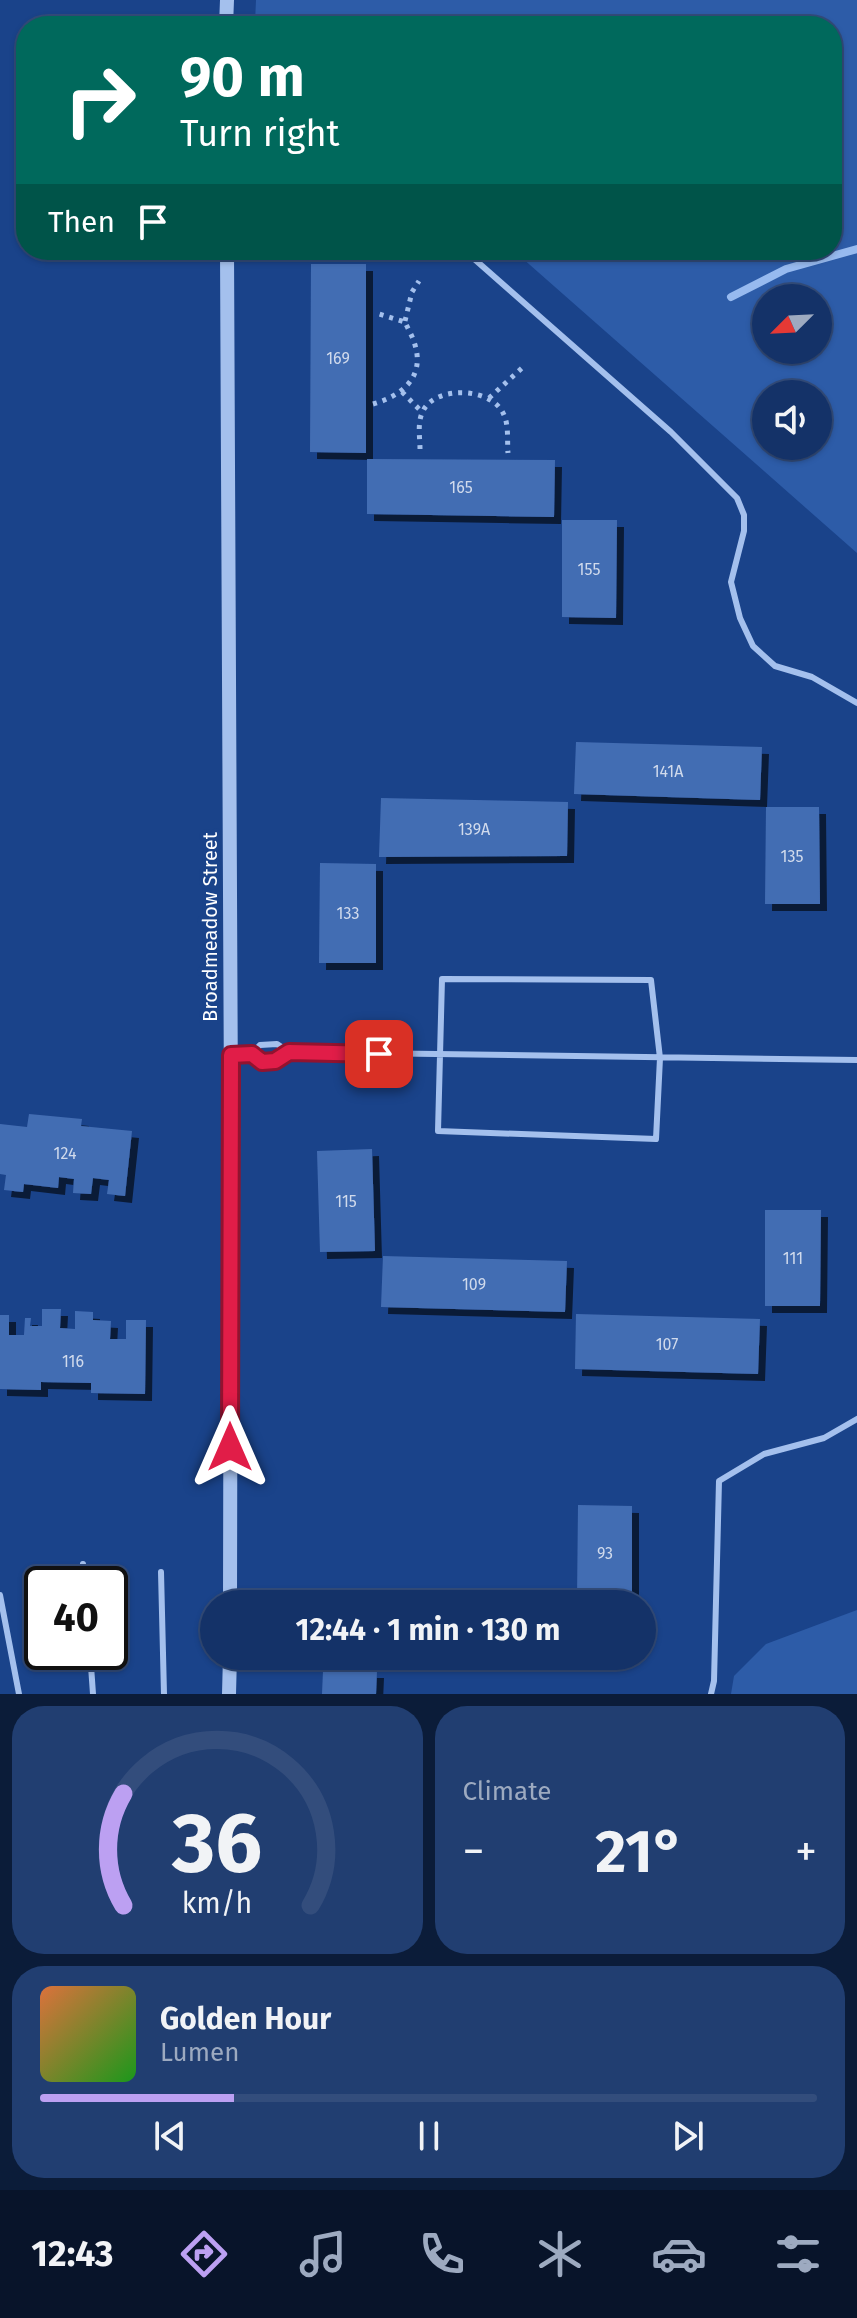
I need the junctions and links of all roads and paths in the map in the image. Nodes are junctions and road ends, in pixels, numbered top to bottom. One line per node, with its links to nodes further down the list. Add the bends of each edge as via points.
1 (227, 260): 16 (street, Broadmeadow Street)
2 (475, 260): 13 (lane, via 671,432 737,498 744,531 731,582 753,646 775,666 812,677)
3 (419, 281): 5 (path)
4 (376, 313): 5 (path)
5 (405, 322): 7 (path, via 417,357)
6 (522, 368): 8 (path)
7 (402, 392): 9 (path); 10 (path)
8 (489, 398): 10 (path, via 452,394); 12 (path, via 505,416)
9 (373, 404)
10 (422, 412): 11 (path)
11 (420, 449)
12 (508, 453)
13 (857, 703)
14 (289, 1052): 15 (lane, via 262,1062); 15 (lane, via 277,1044 260,1045); 17 (lane)
15 (252, 1054): 16 (lane)
16 (231, 1055): 22 (street, Broadmeadow Street)
17 (440, 1055): 18 (lane); 18 (lane, via 442,979 651,980); 18 (lane, via 438,1131 656,1139)
18 (660, 1058): 19 (lane)
19 (857, 1060)
20 (857, 1419): 30 (lane, via 824,1438 764,1454 719,1481)
21 (161, 1572): 28 (lane)
22 (230, 1590)
23 (0, 1595): 26 (lane)
24 (91, 1670): 27 (lane)
25 (230, 1670): 29 (street)
26 (19, 1694)
27 (93, 1694)
28 (164, 1694)
29 (229, 1694)
30 (711, 1694)

